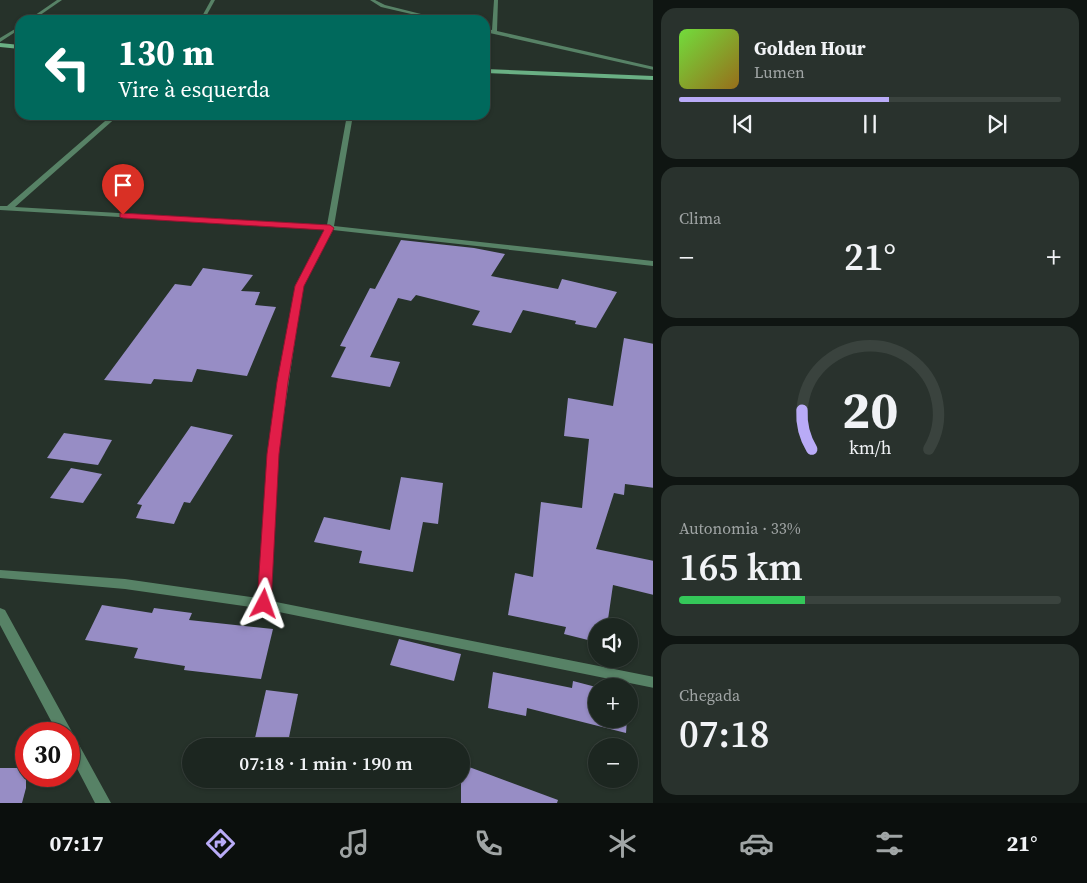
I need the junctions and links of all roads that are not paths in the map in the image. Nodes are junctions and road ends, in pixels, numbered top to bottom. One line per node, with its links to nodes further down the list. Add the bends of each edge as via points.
1 (60, 0): 5 (street)
2 (213, 0): 6 (street)
3 (372, 0): 7 (street, via 383,6)
4 (496, 0): 10 (street)
5 (38, 15)
6 (205, 15)
7 (422, 15)
8 (15, 30): 11 (street)
9 (490, 31): 10 (street)
10 (494, 32): 14 (street)
11 (0, 40)
12 (0, 45): 13 (street)
13 (15, 46)
14 (653, 68)
15 (490, 71): 16 (street)
16 (653, 78)
17 (110, 120): 19 (street)
18 (349, 120): 20 (street)
19 (4, 208): 20 (street)
20 (330, 228): 21 (street); 23 (street, via 299,286 273,454)
21 (653, 264)
22 (0, 574): 23 (street, via 126,584)
23 (264, 604): 25 (street)
24 (0, 613): 26 (street)
25 (653, 683)
26 (59, 722)
27 (80, 760): 28 (street)
28 (103, 803)

